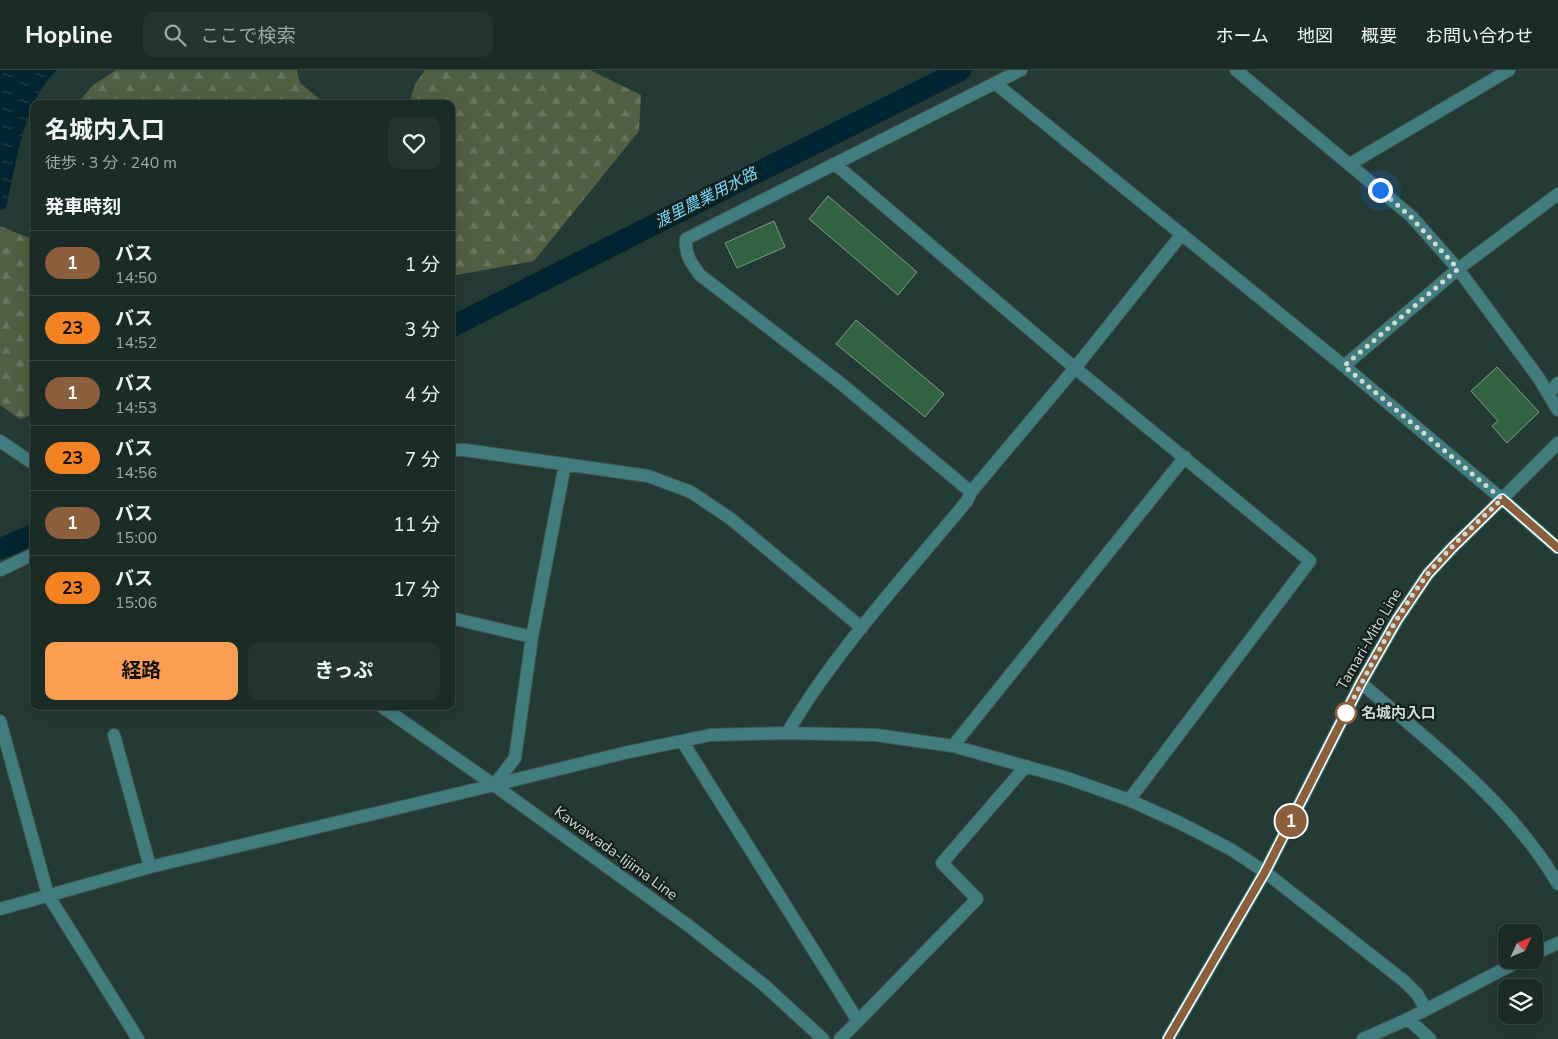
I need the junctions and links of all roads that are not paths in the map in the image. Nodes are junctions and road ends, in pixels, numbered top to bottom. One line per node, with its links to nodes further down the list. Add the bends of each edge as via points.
1 (1021, 70): 4 (street)
2 (1236, 70): 6 (street)
3 (1508, 70): 6 (street)
4 (995, 83): 5 (street); 8 (street)
5 (835, 164): 11 (street); 21 (street, via 686,239 688,259 700,275 839,382)
6 (1350, 164): 9 (street, via 1410,216)
7 (1558, 194): 9 (street)
8 (1182, 234): 10 (street); 11 (street)
9 (1458, 269): 10 (street); 13 (street)
10 (1344, 366): 22 (street)
11 (1075, 368): 18 (street); 21 (street)
12 (1558, 383): 13 (street)
13 (1549, 393): 14 (street)
14 (1558, 410)
15 (0, 441): 19 (street)
16 (1558, 443): 22 (street)
17 (455, 450): 20 (street)
18 (1185, 458): 35 (street); 38 (street, via 1310,561)
19 (30, 461)
20 (565, 464): 27 (street, via 648,476 692,492 731,519); 28 (street)
21 (971, 492): 27 (street, via 967,501)
22 (1502, 499): 23 (main road); 29 (main road, Tamari-Mito Line, via 1428,574)
23 (1558, 548)
24 (30, 556): 25 (street)
25 (0, 570)
26 (455, 619): 28 (street)
27 (862, 628): 32 (street, via 808,697)
28 (532, 637): 37 (street, via 515,758)
29 (1361, 683): 40 (main road, Tamari-Mito Line); 41 (street, via 1503,809 1544,860)
30 (386, 710): 37 (street, Kawawada-Iijima Line)
31 (0, 721): 42 (street)
32 (787, 733): 34 (street, via 710,735); 35 (street, via 876,735)
33 (114, 735): 39 (street)
34 (682, 741): 37 (street); 49 (street)
35 (953, 746): 36 (street)
36 (1026, 766): 38 (street); 49 (street, via 942,863 977,899)
37 (494, 785): 39 (street); 51 (street, Kawawada-Iijima Line, via 688,926 764,985)
38 (1129, 800): 40 (street, via 1180,822)
39 (150, 867): 42 (street)
40 (1265, 872): 47 (street, via 1404,981); 53 (main road, Tamari-Mito Line)
41 (1558, 884)
42 (48, 895): 43 (street); 50 (street)
43 (0, 909)
44 (1558, 943): 45 (street)
45 (1543, 950)
46 (1504, 969): 47 (street)
47 (1426, 1009): 48 (street)
48 (1408, 1018): 54 (street); 55 (street)
49 (858, 1021): 52 (street)
50 (138, 1039)
51 (823, 1039)
52 (840, 1039)
53 (1168, 1039)
54 (1363, 1039)
55 (1430, 1039)

